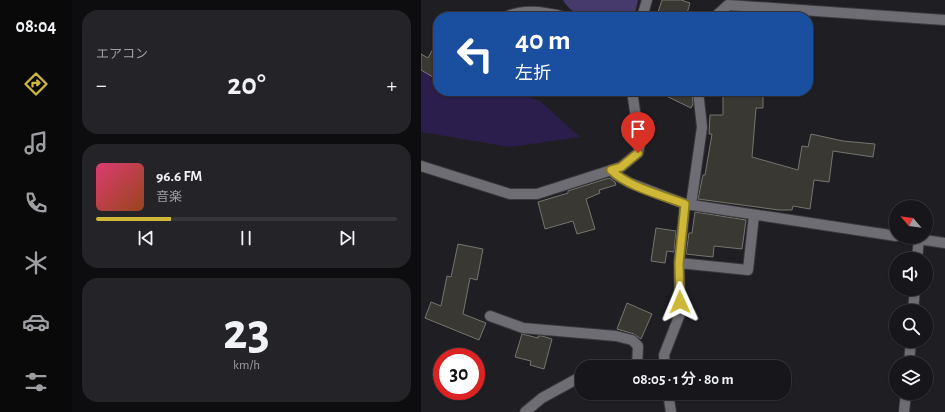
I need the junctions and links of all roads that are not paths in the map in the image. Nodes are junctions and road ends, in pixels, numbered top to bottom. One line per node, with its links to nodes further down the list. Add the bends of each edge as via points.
1 (647, 0): 2 (street)
2 (643, 12)
3 (720, 12): 4 (street, via 728,5)
4 (945, 20)
5 (633, 96): 8 (street, via 641,140 638,153 621,167)
6 (699, 96): 9 (street, via 703,127)
7 (421, 166): 8 (street, via 509,194 537,194)
8 (611, 170): 9 (street, via 630,183)
9 (688, 205): 10 (street); 14 (street)
10 (754, 215): 11 (street); 14 (street, via 748,270)
11 (889, 235)
12 (933, 241): 13 (street)
13 (945, 243)
14 (679, 263): 17 (street, via 680,314)
15 (490, 316): 16 (street, via 523,328 616,336 632,340 638,346)
16 (637, 360)
17 (664, 360)
18 (575, 380): 21 (street, via 542,398)
19 (669, 400): 22 (street)
20 (905, 400): 23 (street)
21 (525, 412)
22 (671, 412)
23 (904, 412)

